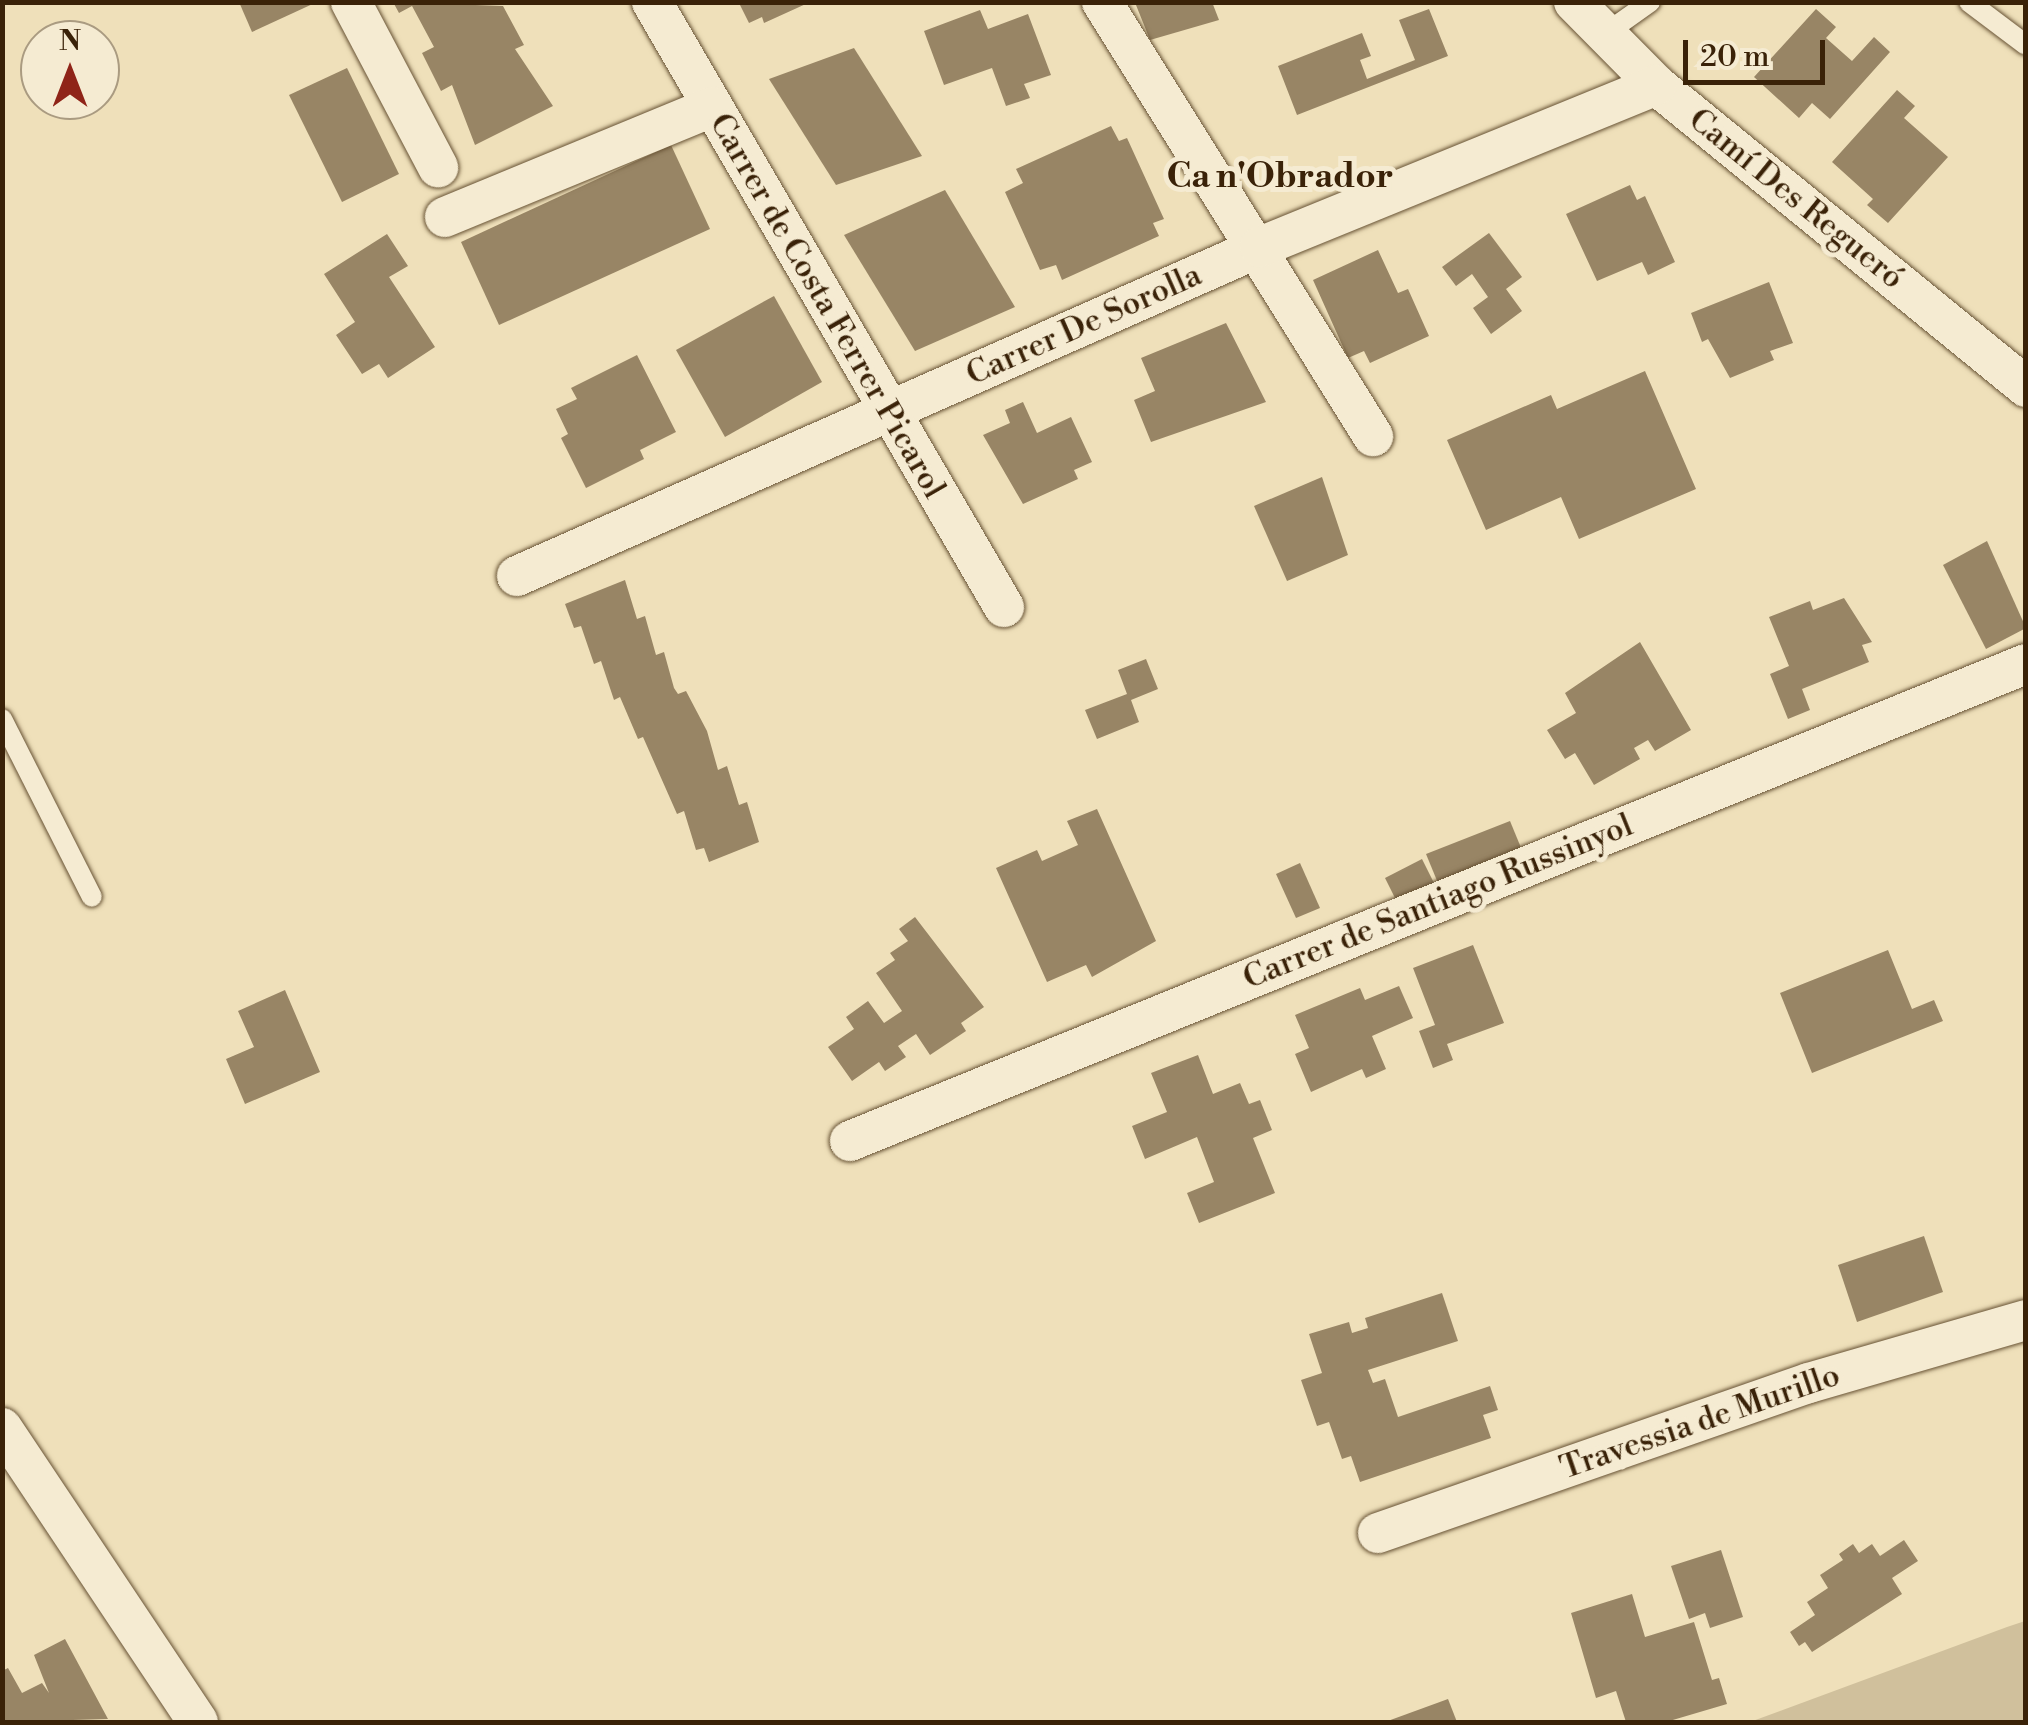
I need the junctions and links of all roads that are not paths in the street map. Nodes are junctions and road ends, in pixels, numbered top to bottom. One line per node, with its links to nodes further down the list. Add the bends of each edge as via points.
1 (352, 2): 11 (street)
2 (652, 2): 10 (street, Carrer de Costa Ferrer Picarol)
3 (1102, 2): 13 (street)
4 (1574, 2): 7 (street, Camí Des Regueró)
5 (1650, 2): 7 (lane)
6 (1969, 2): 8 (lane)
7 (1602, 36): 9 (street, Camí Des Regueró)
8 (2026, 46)
9 (1656, 85): 13 (street, Carrer De Sorolla); 14 (street, Camí Des Regueró)
10 (712, 107): 12 (street); 15 (street, Carrer de Costa Ferrer Picarol)
11 (438, 167)
12 (445, 217)
13 (1260, 247): 15 (street, Carrer De Sorolla); 16 (street)
14 (2026, 387)
15 (887, 414): 17 (street, Carrer De Sorolla); 18 (street, Carrer de Costa Ferrer Picarol)
16 (1373, 436)
17 (517, 576)
18 (1004, 608)
19 (2026, 664): 22 (street, Carrer de Santiago Russinyol)
20 (2, 719): 21 (lane)
21 (92, 897)
22 (850, 1141)
23 (2026, 1320): 25 (street, Travessia de Murillo, via 1809,1383)
24 (2, 1428): 26 (street)
25 (1378, 1533)
26 (198, 1722)

